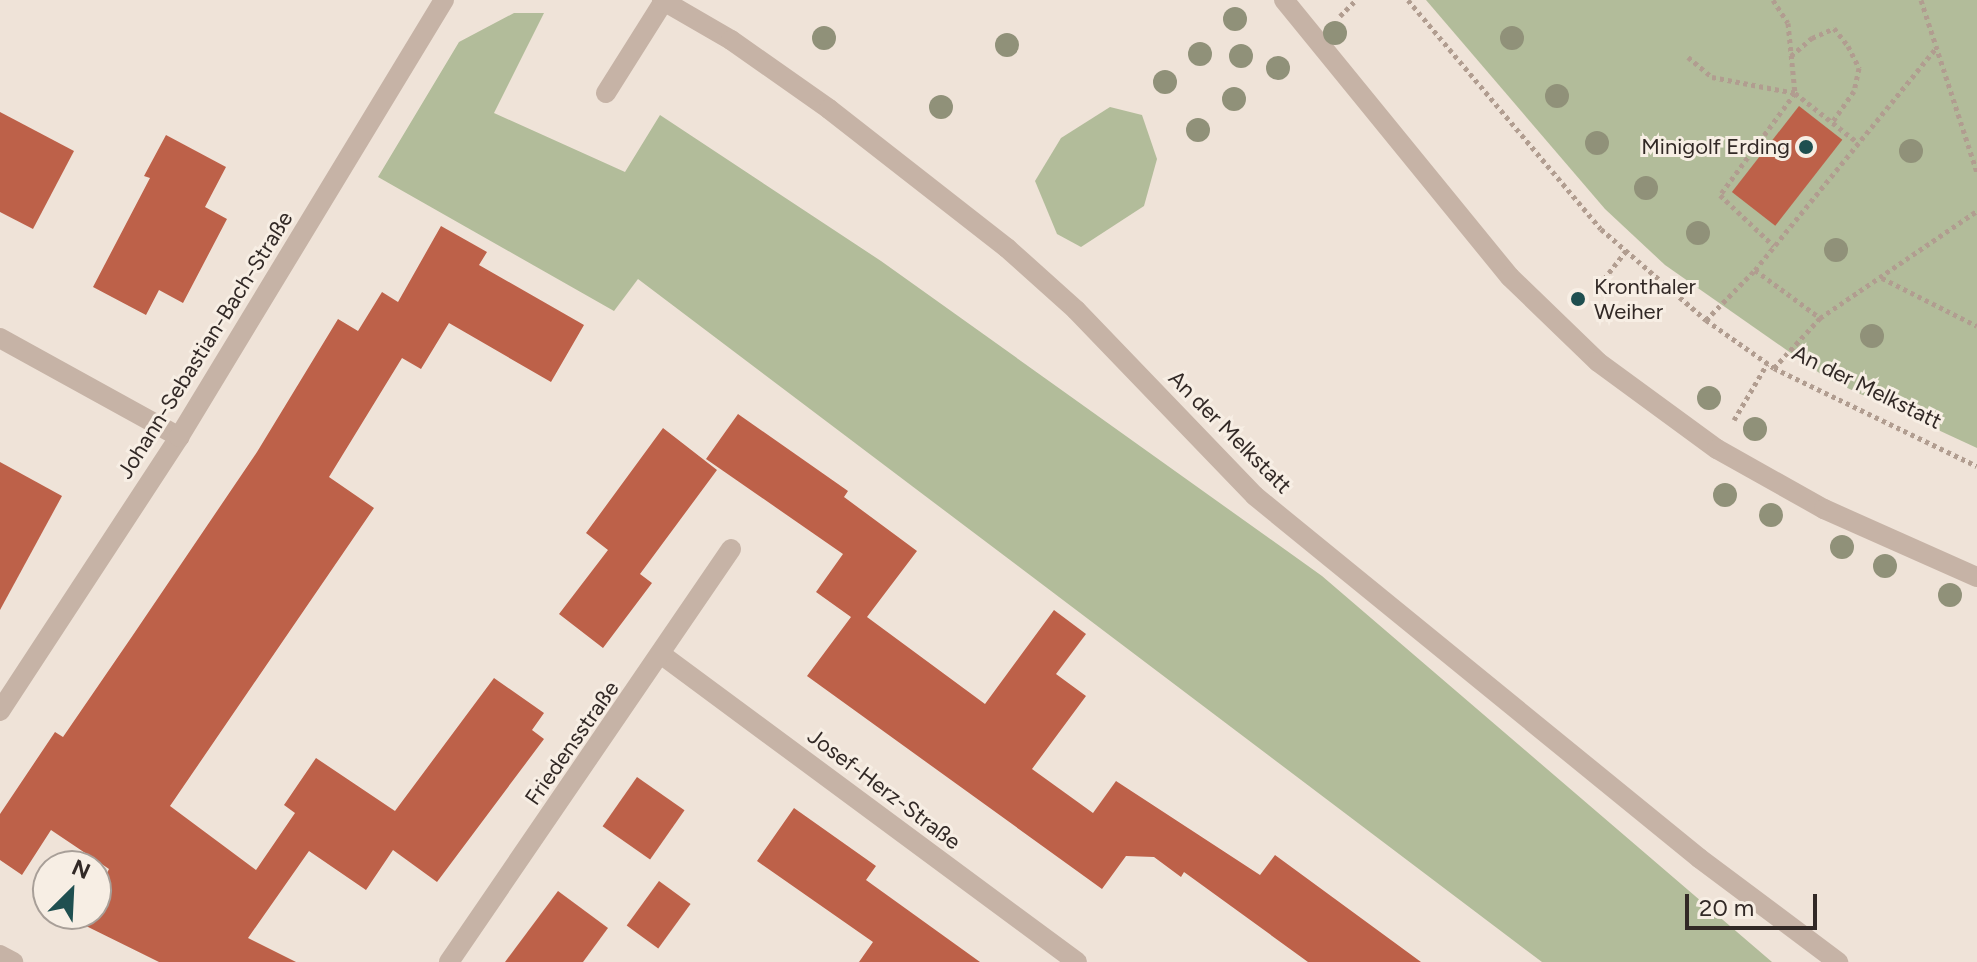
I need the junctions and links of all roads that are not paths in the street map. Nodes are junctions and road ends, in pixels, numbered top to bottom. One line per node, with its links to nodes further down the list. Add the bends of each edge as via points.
1 (444, 0): 6 (street, Johann-Sebastian-Bach-Straße)
2 (663, 0): 4 (street); 15 (street, An der Melkstatt, via 829,109 1007,248 1076,310 1255,496 1699,858)
3 (1284, 0): 8 (street, via 1510,277 1598,362 1717,449 1824,509)
4 (606, 93)
5 (0, 338): 6 (street)
6 (179, 437): 10 (street, Johann-Sebastian-Bach-Straße)
7 (731, 549): 9 (street, Friedensstraße)
8 (1977, 577)
9 (662, 655): 13 (street, Friedensstraße); 14 (street, Josef-Herz-Straße)
10 (0, 711)
11 (0, 955): 12 (street)
12 (13, 962)
13 (449, 962)
14 (1077, 962)
15 (1838, 962)

